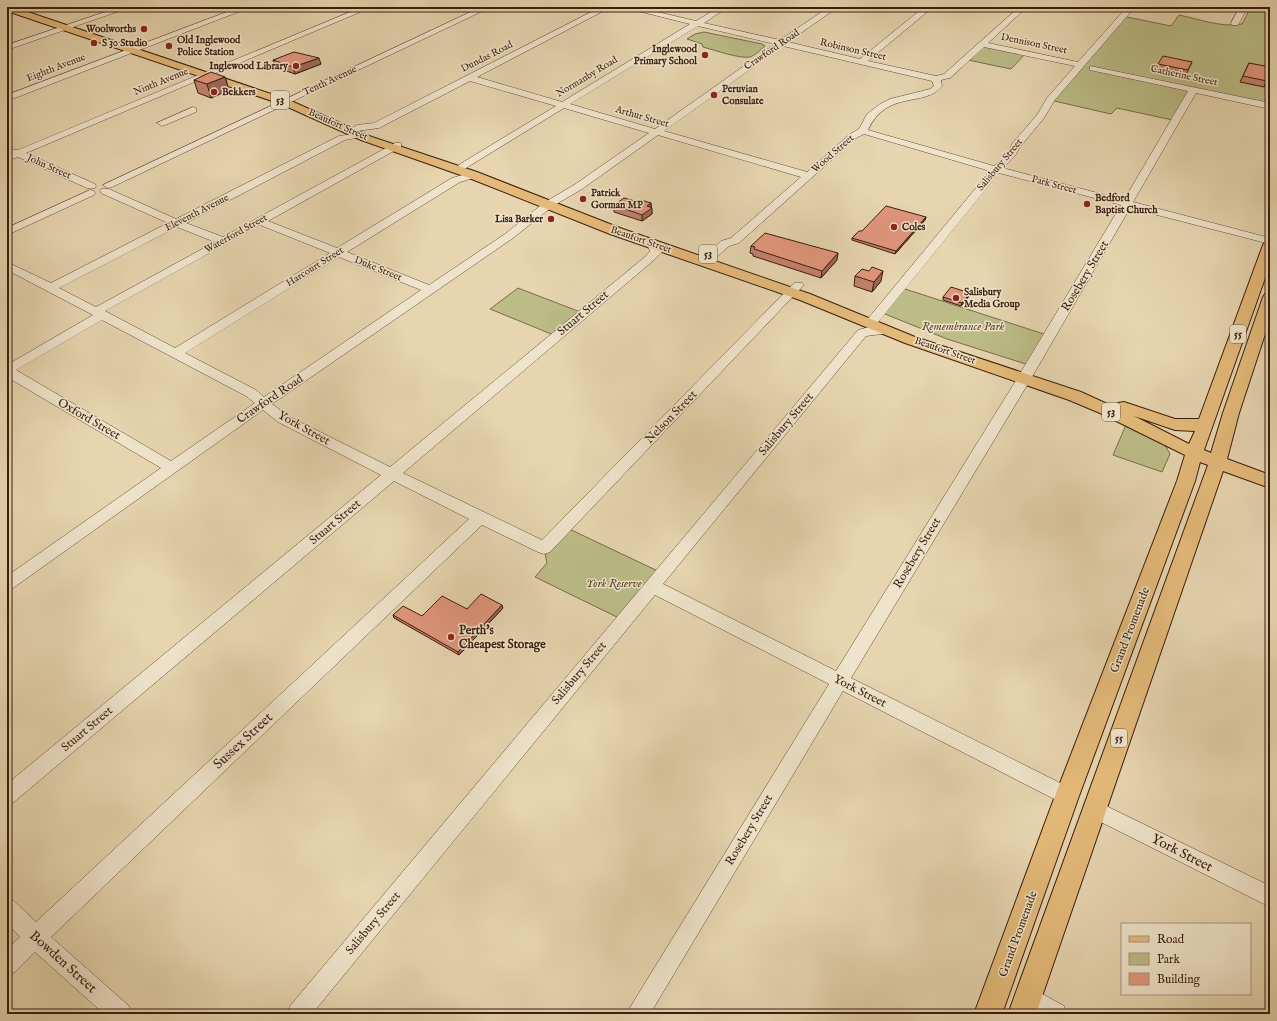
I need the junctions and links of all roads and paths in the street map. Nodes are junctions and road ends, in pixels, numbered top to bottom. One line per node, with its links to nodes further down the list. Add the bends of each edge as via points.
1 (17, 7): 17 (main road, Beaufort Street / 53)
2 (128, 7): 17 (street)
3 (247, 7): 21 (street, Eighth Avenue)
4 (368, 7): 25 (street, Ninth Avenue)
5 (487, 7): 30 (street, Tenth Avenue)
6 (607, 7): 26 (street, Dundas Road)
7 (626, 7): 15 (street, Robinson Street)
8 (724, 7): 15 (street, Normanby Road)
9 (834, 7): 18 (street, Crawford Road)
10 (929, 7): 22 (street)
11 (1023, 7): 19 (street)
12 (1131, 7): 23 (street, Salisbury Street)
13 (1244, 7): 16 (street)
14 (8, 8): 17 (main road, Beaufort Street / 53)
15 (696, 23): 18 (street, Robinson Street); 31 (street, Normanby Road)
16 (1235, 23)
17 (71, 27): 20 (street); 21 (main road, Beaufort Street / 53)
18 (783, 44): 22 (street, Robinson Street); 37 (street, Crawford Road)
19 (983, 44): 23 (street, Dennison Street); 27 (street, via 947,76)
20 (7, 48)
21 (138, 49): 25 (main road, Beaufort Street / 53); 29 (street, Eighth Avenue)
22 (861, 62): 27 (street, Robinson Street)
23 (1080, 65): 44 (street, Salisbury Street, via 1050,100 1030,130 1015,146 1012,154)
24 (1093, 68): 28 (street, Catherine Street)
25 (210, 74): 30 (main road, Beaufort Street / 53); 41 (street, Ninth Avenue)
26 (470, 78): 31 (street, Arthur Street); 36 (street, Dundas Road)
27 (936, 78): 35 (street, Wood Street, via 938,86 933,91 883,106 870,116)
28 (1194, 89): 32 (street, Catherine Street); 50 (street, Rosebery Street)
29 (7, 98)
30 (289, 100): 36 (main road, Beaufort Street / 53); 47 (street, Tenth Avenue)
31 (562, 105): 37 (street, Arthur Street); 45 (street, Normanby Road)
32 (1270, 106)
33 (193, 110): 34 (street)
34 (162, 124)
35 (863, 131): 44 (street, Park Street); 46 (street, Wood Street, via 853,136)
36 (358, 132): 38 (main road, Beaufort Street / 53); 39 (main road, Beaufort Street / 53); 52 (street, Eleventh Avenue)
37 (657, 132): 46 (street, Arthur Street); 49 (street, Crawford Road, via 573,191 571,196)
38 (382, 144): 39 (main road, Beaufort Street / 53); 42 (street)
39 (395, 146): 42 (street, Waterford Street); 45 (main road, Beaufort Street / 53)
40 (7, 149): 41 (street, John Street)
41 (18, 153): 43 (street, Ninth Avenue); 48 (street, John Street)
42 (376, 156): 51 (street, Waterford Street)
43 (7, 158)
44 (997, 169): 50 (street, Park Street); 66 (street, Salisbury Street)
45 (460, 172): 49 (main road, Beaufort Street / 53); 49 (main road, Beaufort Street / 53); 58 (street, Harcourt Street)
46 (808, 176): 59 (street, Wood Street, via 735,241 734,246)
47 (106, 188): 48 (street, via 101,184); 52 (street)
48 (90, 190): 53 (street)
49 (555, 203): 57 (main road, Beaufort Street / 53); 59 (main road, Beaufort Street / 53); 63 (street, Crawford Road, via 538,212 535,217)
50 (1128, 204): 55 (street, Park Street); 69 (street, Rosebery Street)
51 (259, 221): 54 (street, Waterford Street); 58 (street, Duke Street)
52 (177, 223): 54 (street); 61 (street, Eleventh Avenue)
53 (7, 232)
54 (223, 241): 65 (street, Waterford Street)
55 (1270, 241)
56 (1270, 245): 72 (main road, Grand Promenade / 55)
57 (654, 248): 59 (main road, Beaufort Street / 53); 77 (street, Stuart Street)
58 (338, 253): 63 (street, Duke Street); 67 (street, Harcourt Street)
59 (713, 260): 62 (main road, Beaufort Street / 53)
60 (7, 265): 61 (street, York Street)
61 (52, 287): 65 (street, York Street)
62 (795, 288): 66 (main road, Beaufort Street / 53); 81 (street, Nelson Street)
63 (431, 290): 70 (street, Crawford Road)
64 (1270, 297): 74 (main road, Grand Promenade / 55)
65 (98, 313): 67 (street, York Street); 68 (street, Waterford Street)
66 (866, 323): 69 (main road, Beaufort Street / 53); 69 (main road, Beaufort Street / 53, via 916,332); 83 (street, Salisbury Street)
67 (174, 354): 70 (street, York Street, via 251,393)
68 (7, 370): 75 (street, Oxford Street)
69 (1027, 374): 71 (main road, Beaufort Street / 53, via 1099,395); 73 (main road, Beaufort Street / 53); 84 (street, Rosebery Street)
70 (264, 403): 75 (street, Crawford Road); 77 (street, York Street, via 283,419)
71 (1124, 407): 72 (main road, via 1180,426 1196,427); 73 (main road, Beaufort Street / 53)
72 (1206, 423): 73 (main road, Grand Promenade / 55)
73 (1196, 448): 74 (main road, Beaufort Street / 53); 86 (main road, Grand Promenade / 55)
74 (1216, 464): 76 (main road, Beaufort Street / 53); 78 (main road, Beaufort Street / 53); 79 (main road, via 1234,477); 87 (main road, Grand Promenade / 55)
75 (171, 467): 82 (street, Crawford Road)
76 (1270, 472)
77 (392, 474): 80 (street, York Street); 85 (street, Stuart Street)
78 (1270, 482)
79 (1270, 488)
80 (480, 518): 81 (street, York Street); 90 (street, Sussex Street)
81 (544, 548)
82 (7, 584)
83 (652, 586): 84 (street, York Street); 94 (street, Salisbury Street)
84 (840, 680): 86 (street, York Street); 95 (street, Rosebery Street)
85 (7, 796)
86 (1067, 796): 96 (main road, Grand Promenade / 55)
87 (1094, 809): 88 (street, York Street); 92 (main road, Grand Promenade / 55)
88 (1270, 897)
89 (7, 908): 90 (street, Bowden Street)
90 (35, 937): 91 (street, Sussex Street); 93 (street, Bowden Street)
91 (7, 964)
92 (1025, 1006): 97 (street)
93 (121, 1014)
94 (298, 1014)
95 (637, 1014)
96 (988, 1014)
97 (1056, 1014)

